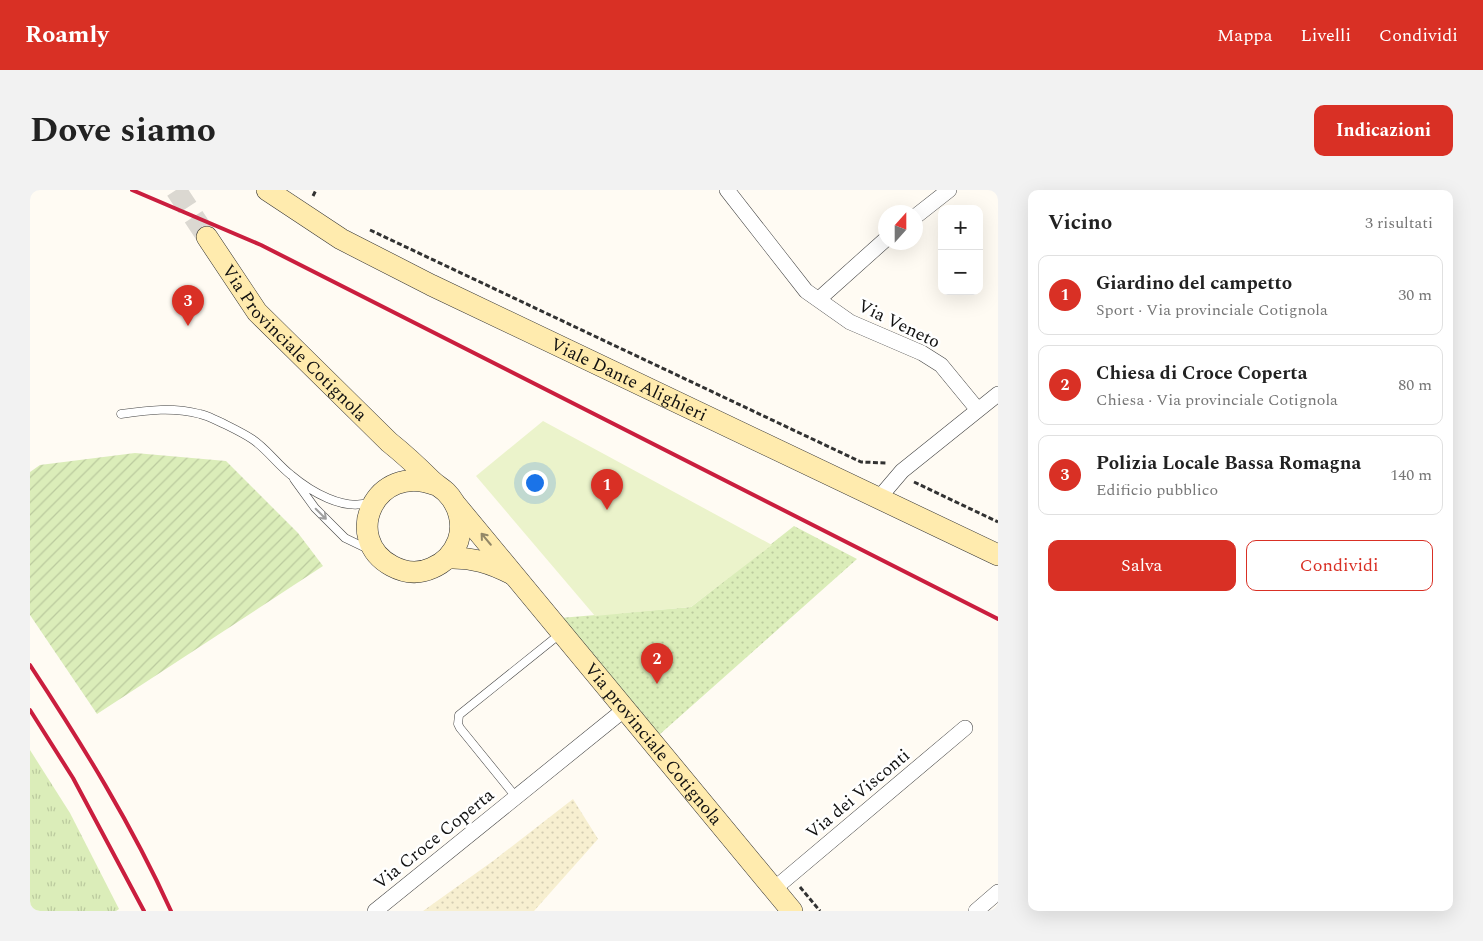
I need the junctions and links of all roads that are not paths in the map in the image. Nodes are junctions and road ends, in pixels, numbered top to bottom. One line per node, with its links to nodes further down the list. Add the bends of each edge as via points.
1 (267, 190): 15 (street, Viale Dante Alighieri, via 341,239 423,281)
2 (727, 190): 7 (street, Via Veneto, via 806,291)
3 (949, 190): 4 (street)
4 (923, 210)
5 (207, 237): 11 (street, Via Provinciale Cotignola, via 257,312)
6 (878, 247): 7 (street)
7 (818, 299): 9 (street, Via Veneto, via 850,322 922,353 940,365)
8 (998, 394): 9 (street)
9 (978, 410): 15 (street, via 902,471)
10 (121, 414): 12 (lane, via 158,409 202,414 252,439)
11 (389, 442): 13 (street, Via Provinciale Cotignola, via 396,463); 14 (street, Via Provinciale Cotignola)
12 (291, 476): 16 (lane, via 342,504 362,505); 18 (lane, one-way to 18, via 315,508 345,538)
13 (397, 482): 14 (street, Via Provinciale Cotignola, via 417,479); 16 (street)
14 (436, 485): 17 (street, Via Provinciale Cotignola)
15 (879, 498): 19 (street, Viale Dante Alighieri)
16 (375, 500): 18 (street, via 370,510 368,533)
17 (453, 500): 20 (street, via 461,524 460,536); 21 (street, Via Provinciale Cotignola, one-way to 17)
18 (377, 554): 20 (street, via 399,570 412,572 438,566)
19 (998, 555)
20 (448, 558): 21 (street, via 463,557 491,563)
21 (517, 576): 22 (street, Via provinciale Cotignola)
22 (562, 632): 23 (street, Via provinciale Cotignola); 25 (lane, Via Croce Coperta, via 461,712 458,720 460,728)
23 (625, 709): 25 (street, Via Croce Coperta); 26 (street, Via provinciale Cotignola)
24 (965, 728): 26 (street, Via dei Visconti)
25 (516, 797): 28 (street, Via Croce Coperta)
26 (774, 889): 29 (street, Via provinciale Cotignola)
27 (998, 892): 30 (street)
28 (376, 911)
29 (792, 911)
30 (976, 911)

